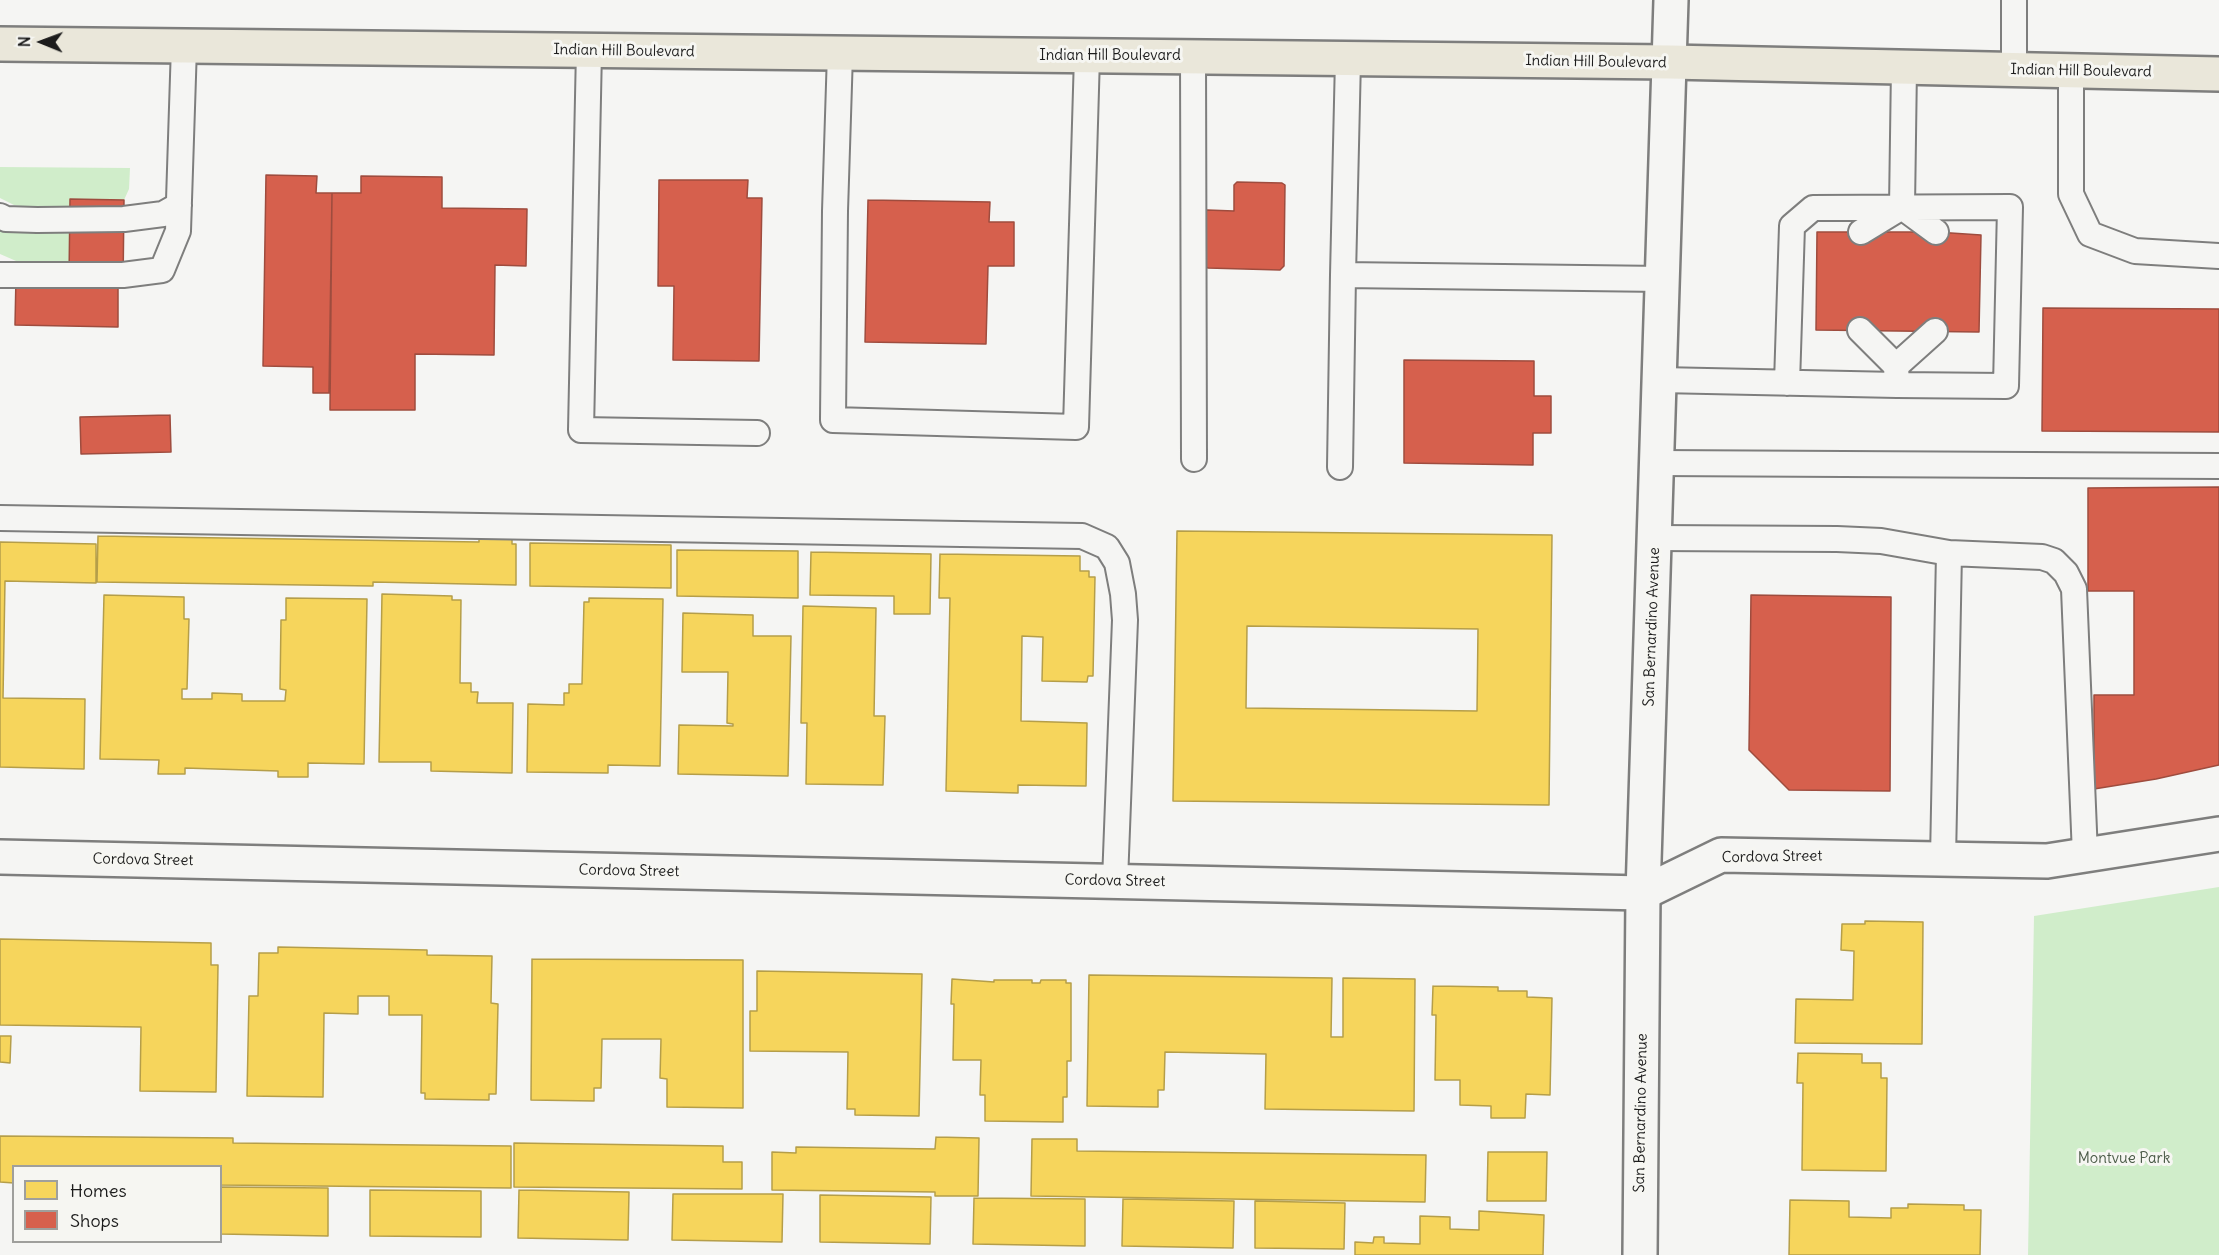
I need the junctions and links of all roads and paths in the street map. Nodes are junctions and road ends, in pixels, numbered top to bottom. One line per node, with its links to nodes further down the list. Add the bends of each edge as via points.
1 (1671, 0): 10 (street, San Bernardino Avenue)
2 (2014, 0): 12 (lane)
3 (0, 44): 4 (main road, Indian Hill Boulevard)
4 (184, 46): 5 (main road, Indian Hill Boulevard); 15 (lane)
5 (590, 50): 6 (main road, Indian Hill Boulevard); 29 (lane, via 581,430)
6 (840, 53): 7 (main road, Indian Hill Boulevard); 7 (lane, via 833,420 1076,427)
7 (1087, 56): 8 (main road, Indian Hill Boulevard)
8 (1193, 57): 9 (main road, Indian Hill Boulevard); 30 (lane)
9 (1348, 59): 10 (main road, Indian Hill Boulevard); 22 (lane)
10 (1670, 62): 11 (main road, Indian Hill Boulevard); 23 (street, San Bernardino Avenue)
11 (1904, 67): 12 (main road, Indian Hill Boulevard); 16 (lane)
12 (2014, 70): 13 (main road, Indian Hill Boulevard)
13 (2071, 71): 14 (main road, Indian Hill Boulevard); 20 (lane, via 2072,194 2090,234 2135,250)
14 (2219, 74)
15 (179, 205): 17 (lane, via 163,214 124,219 37,220); 21 (lane, via 178,231 162,270 123,275)
16 (1902, 207): 18 (lane); 19 (lane); 26 (lane, via 2010,207 2006,386); 28 (lane, via 1813,208 1792,226)
17 (0, 216)
18 (1861, 232)
19 (1936, 232)
20 (2219, 256)
21 (0, 275)
22 (1343, 275): 23 (lane); 33 (lane)
23 (1663, 279): 27 (street, San Bernardino Avenue)
24 (1860, 330): 26 (lane)
25 (1935, 331): 26 (lane)
26 (1896, 375): 28 (lane)
27 (1660, 380): 28 (lane); 31 (street, San Bernardino Avenue)
28 (1787, 383)
29 (757, 433)
30 (1194, 459)
31 (1657, 463): 32 (lane); 35 (street, San Bernardino Avenue)
32 (2219, 466)
33 (1340, 467)
34 (0, 518): 41 (lane, via 1082,536 1107,548 1117,563 1123,594)
35 (1655, 538): 36 (lane, via 1881,541); 42 (street, San Bernardino Avenue)
36 (1949, 553): 38 (lane, via 2042,557 2054,561 2074,589); 40 (lane)
37 (2219, 834): 38 (street, Cordova Street)
38 (2085, 855): 40 (street, Cordova Street, via 2047,861)
39 (0, 857): 41 (street, Cordova Street)
40 (1943, 859): 42 (street, Cordova Street, via 1721,855)
41 (1115, 882): 42 (street, Cordova Street)
42 (1643, 893): 43 (street, San Bernardino Avenue)
43 (1640, 1255)

